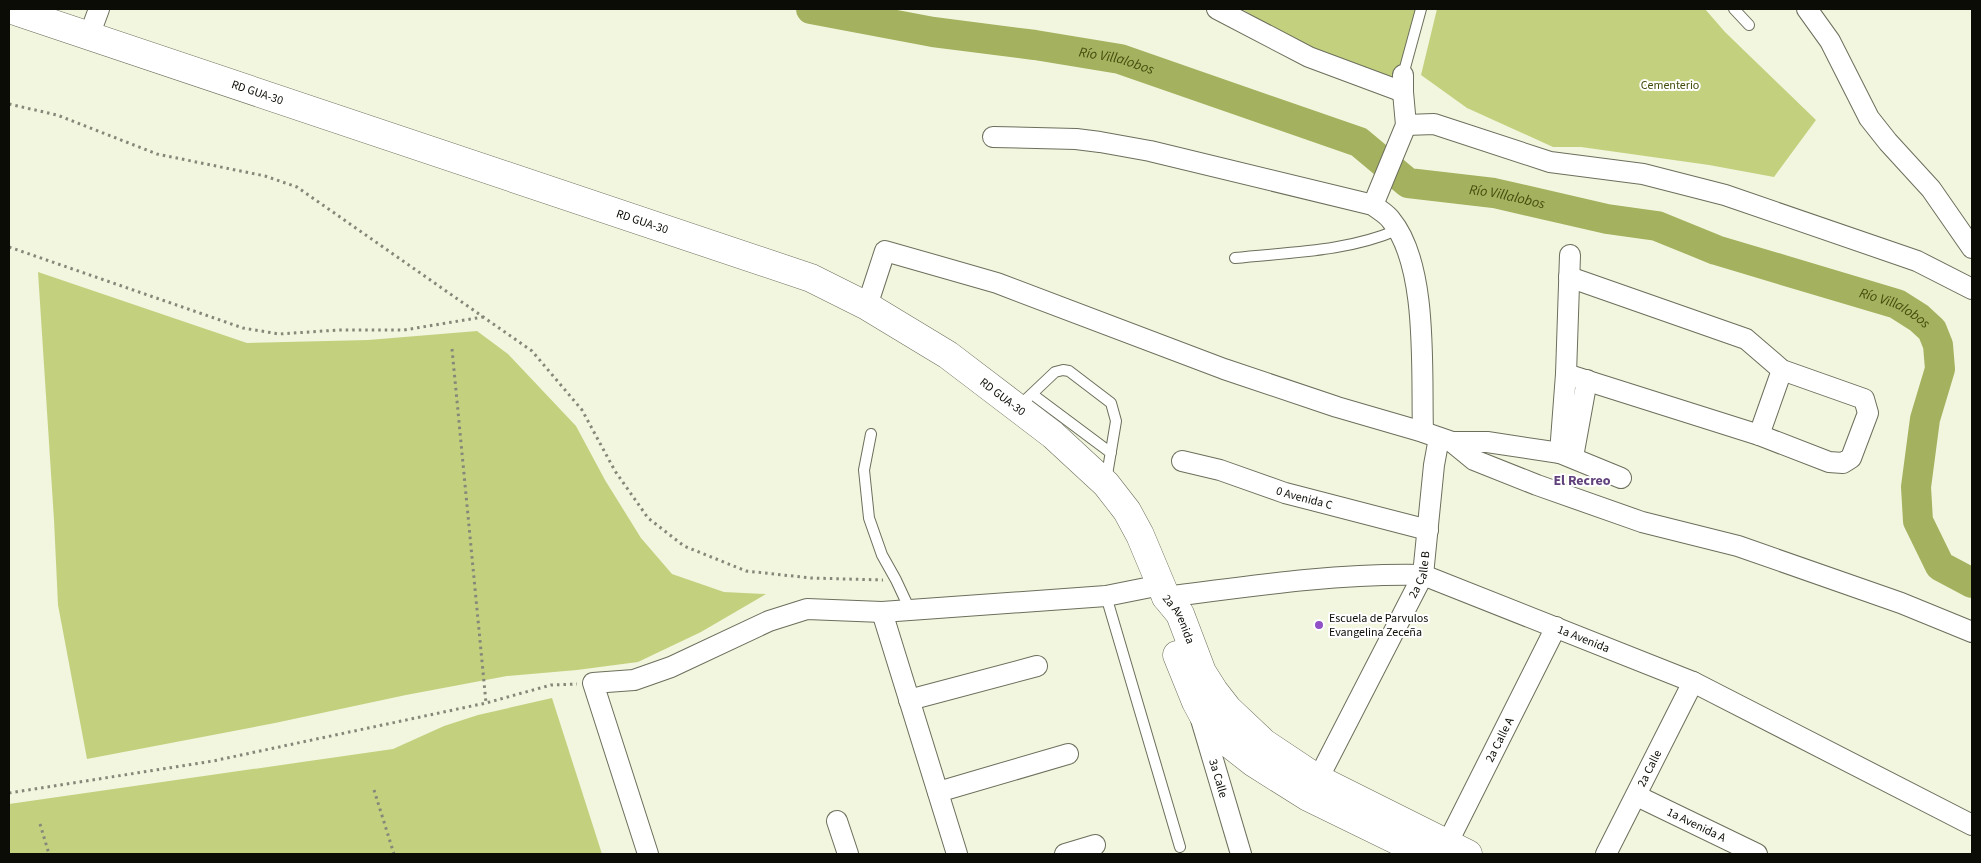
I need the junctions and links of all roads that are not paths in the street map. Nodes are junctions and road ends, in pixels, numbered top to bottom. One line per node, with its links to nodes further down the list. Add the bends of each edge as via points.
1 (9, 9): 8 (main road, RD GUA-30)
2 (99, 9): 8 (street)
3 (1218, 9): 9 (street, via 1308,57)
4 (1421, 9): 9 (lane)
5 (1734, 9): 7 (lane)
6 (1807, 9): 14 (street, via 1830,41 1869,118 1931,189)
7 (1749, 25)
8 (89, 36): 19 (main road, RD GUA-30, via 810,278)
9 (1403, 83): 10 (street)
10 (1405, 128): 12 (street); 18 (street, via 1434,124 1550,162 1643,174 1725,195 1917,261)
11 (993, 137): 12 (street, via 1100,142 1150,151)
12 (1374, 206): 13 (street, 2a Calle B, via 1391,220)
13 (1397, 230): 16 (lane, via 1375,240 1339,247); 26 (street, 2a Calle B, via 1416,277)
14 (1972, 248)
15 (1570, 255): 17 (street)
16 (1235, 258)
17 (1569, 277): 20 (street, via 1746,339); 21 (street)
18 (1972, 289)
19 (867, 306): 23 (main road, RD GUA-30); 26 (street, via 885,251 997,283 1224,369)
20 (1782, 370): 25 (street); 25 (street, via 1864,399 1868,413 1852,458 1844,463 1829,462)
21 (1566, 374): 22 (street); 28 (street)
22 (1587, 380): 25 (street); 28 (street)
23 (1024, 401): 27 (lane); 27 (lane, via 1055,372 1069,371 1111,403 1116,421); 31 (main road, RD GUA-30, via 1053,435)
24 (871, 434): 36 (lane, via 864,470 869,518 882,555)
25 (1759, 435)
26 (1438, 437): 28 (street); 32 (street, 2a Calle B); 39 (street, via 1474,460 1537,485 1642,522 1738,546 1902,603)
27 (1111, 453): 31 (lane)
28 (1566, 455): 30 (street)
29 (1182, 461): 32 (street, 0 Avenida C, via 1220,470 1285,493)
30 (1621, 478)
31 (1106, 484): 34 (main road, RD GUA-30, via 1127,511)
32 (1428, 530): 33 (street, 2a Calle B)
33 (1423, 576): 34 (street, 1a Avenida, via 1382,574); 38 (street, 1a Avenida); 45 (street, 2a Calle B)
34 (1164, 591): 35 (street, 1a Avenida); 42 (main road, 2a Avenida, via 1177,655)
35 (1106, 596): 36 (street, 1a Avenida); 51 (lane)
36 (910, 610): 37 (street, 1a Avenida)
37 (882, 612): 43 (street); 53 (street, 1a Avenida, via 807,609 769,620 671,667 634,680 593,683)
38 (1556, 627): 41 (street, 1a Avenida); 52 (street, 2a Calle A)
39 (1972, 632)
40 (1037, 666): 43 (street)
41 (1693, 682): 47 (street, 2a Calle); 49 (street, 1a Avenida)
42 (1205, 697): 45 (main road, 2a Avenida, via 1228,709 1264,742); 52 (main road, 2a Avenida, via 1209,724 1254,763 1308,797); 57 (street, 3a Calle)
43 (909, 700): 46 (street)
44 (1068, 754): 46 (street)
45 (1318, 779): 52 (main road, 2a Avenida)
46 (938, 792): 55 (street)
47 (1637, 796): 58 (street, 2a Calle); 59 (street, 1a Avenida A)
48 (837, 821): 54 (street)
49 (1972, 824)
50 (1095, 845): 56 (street)
51 (1180, 847)
52 (1434, 852)
53 (648, 854)
54 (848, 854)
55 (957, 854)
56 (1065, 854)
57 (1241, 854)
58 (1606, 854)
59 (1757, 854)

